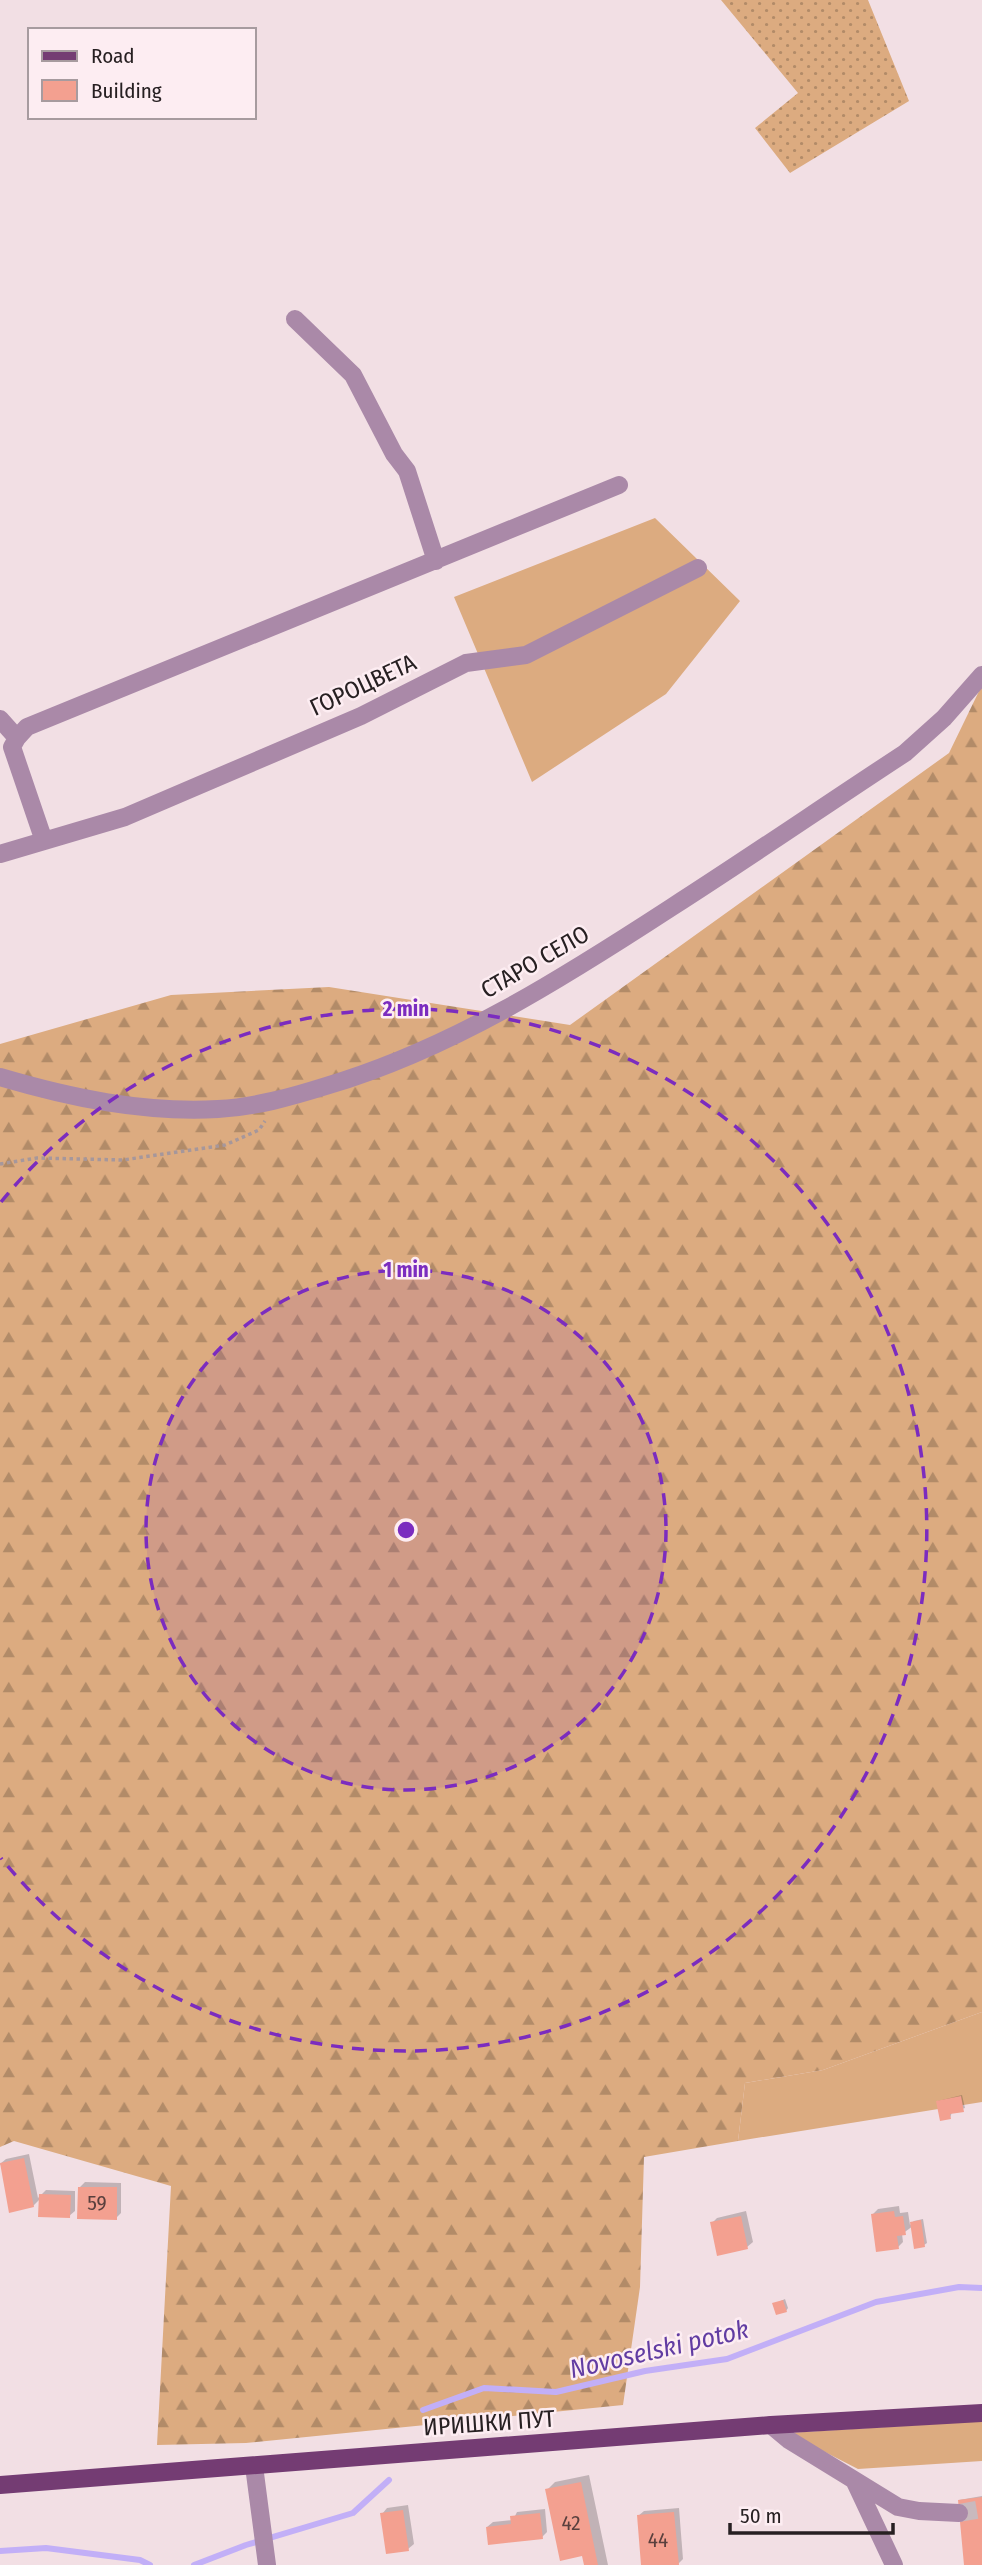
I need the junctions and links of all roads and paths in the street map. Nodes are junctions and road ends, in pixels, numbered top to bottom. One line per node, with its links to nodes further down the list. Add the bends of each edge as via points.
1 (295, 320): 3 (street, via 353,375 407,471)
2 (619, 485): 3 (street)
3 (436, 561): 7 (street, via 27,727)
4 (698, 568): 8 (street, ГОРОЦВЕТА, via 526,655 466,663 361,716 125,817)
5 (982, 675): 11 (street, СТАРО СЕЛО, via 905,753 575,970 455,1036 359,1076)
6 (0, 719): 7 (street)
7 (17, 738): 8 (street, via 12,747)
8 (44, 841): 9 (street, ГОРОЦВЕТА)
9 (0, 854)
10 (0, 1077): 11 (street, СТАРО СЕЛО, via 59,1094 145,1109 219,1109)
11 (281, 1100): 12 (path, via 259,1130 225,1145 123,1160 37,1158)
12 (0, 1164)
13 (982, 2413): 14 (main road, ИРИШКИ ПУТ)
14 (771, 2426): 15 (main road, ИРИШКИ ПУТ); 16 (street)
15 (254, 2466): 17 (main road, ИРИШКИ ПУТ); 19 (street)
16 (854, 2480): 18 (street, via 898,2507); 20 (street)
17 (0, 2485)
18 (959, 2513)
19 (267, 2561)
20 (894, 2565)

